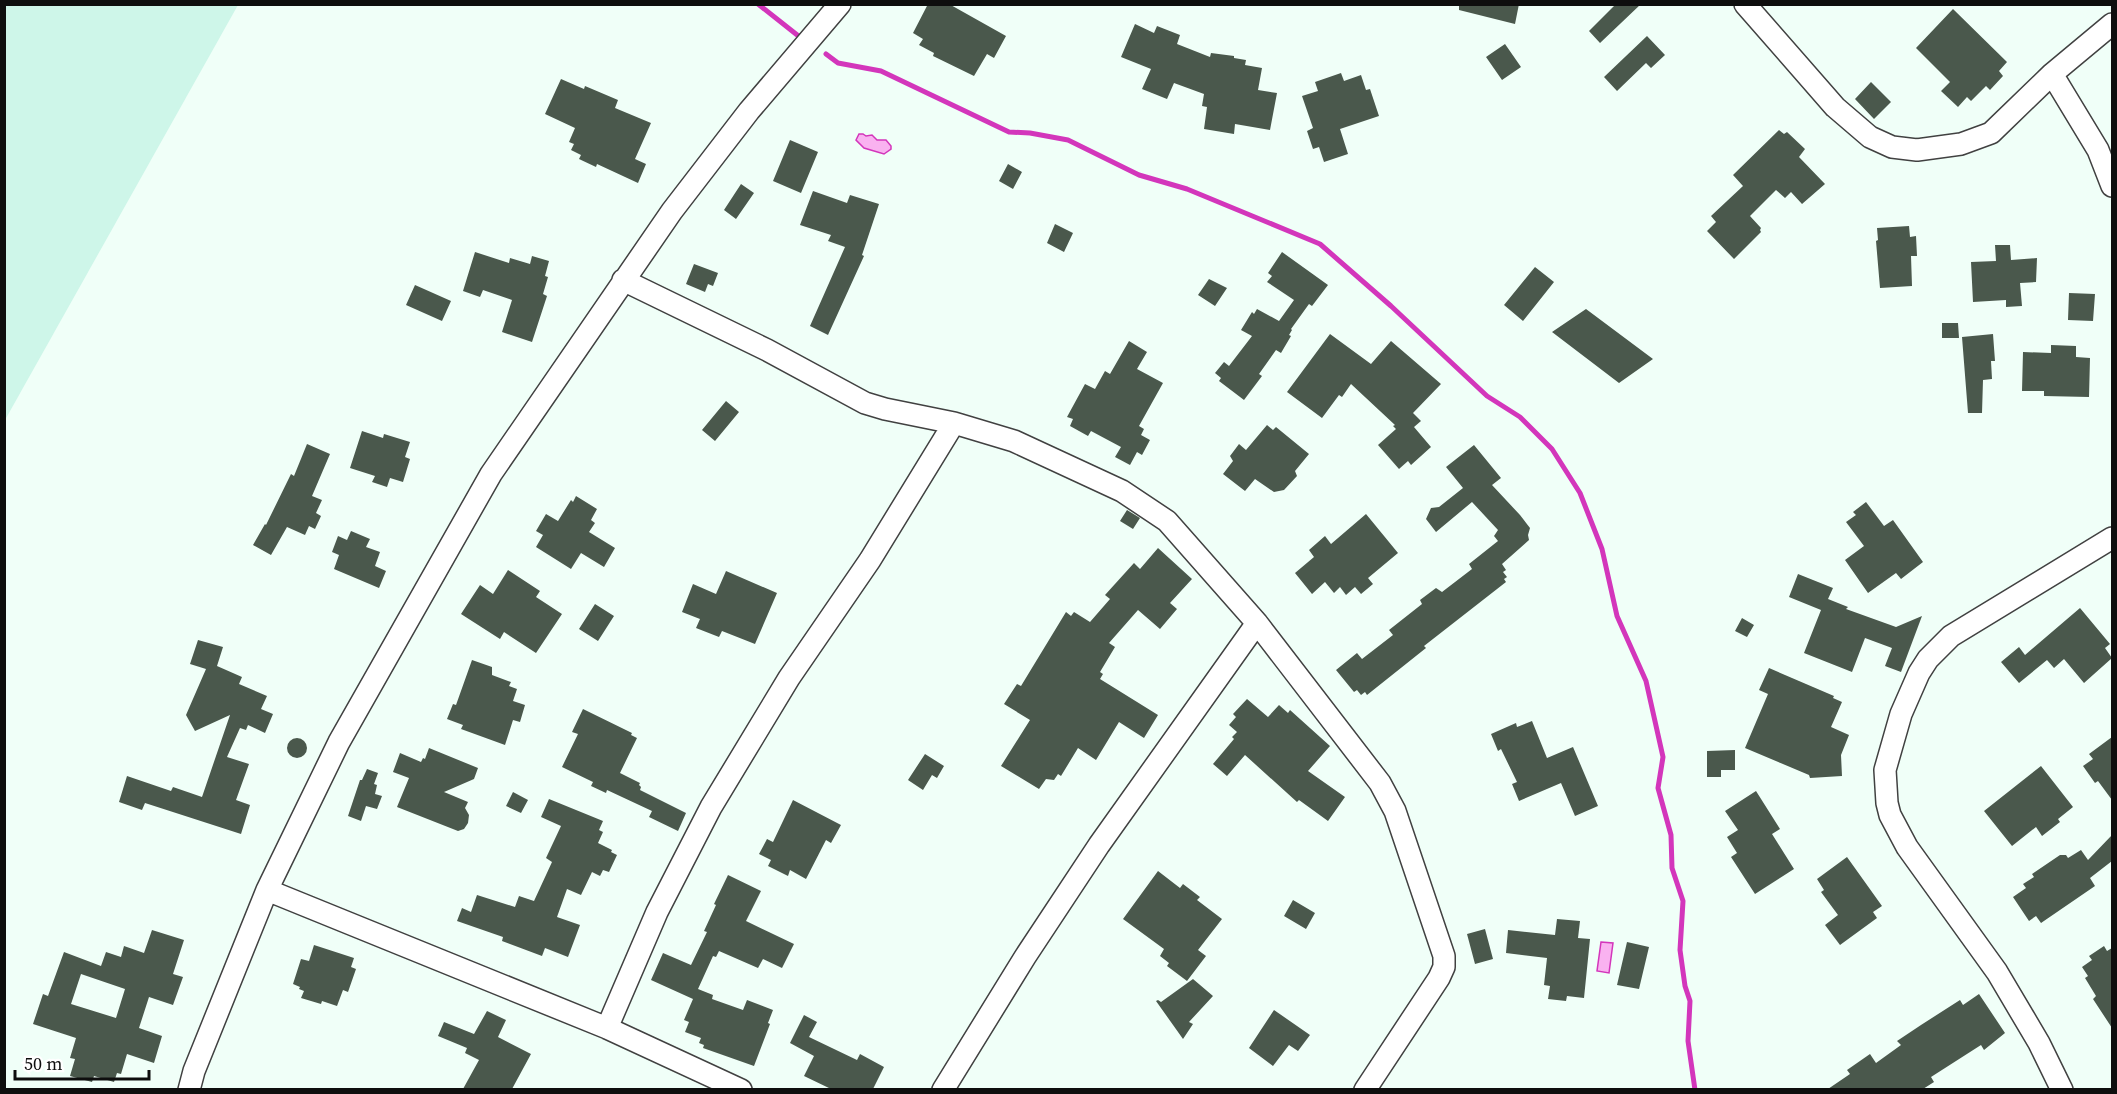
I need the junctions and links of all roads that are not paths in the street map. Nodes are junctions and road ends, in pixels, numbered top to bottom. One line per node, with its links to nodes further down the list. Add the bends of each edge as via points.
1 (840, 4): 6 (street, via 749,111)
2 (1745, 4): 4 (street, via 1836,106 1870,137 1892,147 1941,148 1991,133)
3 (2112, 24): 4 (street)
4 (2052, 74): 5 (street, via 2098,150)
5 (2112, 186)
6 (623, 280): 7 (street, via 767,350 864,403); 10 (street, via 491,474 339,742)
7 (954, 423): 9 (street, via 1014,441 1122,491 1167,521); 11 (street, via 870,560 789,678 711,807 657,912)
8 (2112, 538): 16 (street, via 1951,636 1933,653 1905,704 1885,770 1890,815 1907,847 1997,972)
9 (1257, 623): 14 (street, via 1099,845); 15 (street, via 1389,796 1444,956 1439,978)
10 (267, 890): 11 (street); 12 (street)
11 (608, 1028): 13 (street)
12 (189, 1089)
13 (741, 1089)
14 (943, 1089)
15 (1365, 1089)
16 (2062, 1089)

